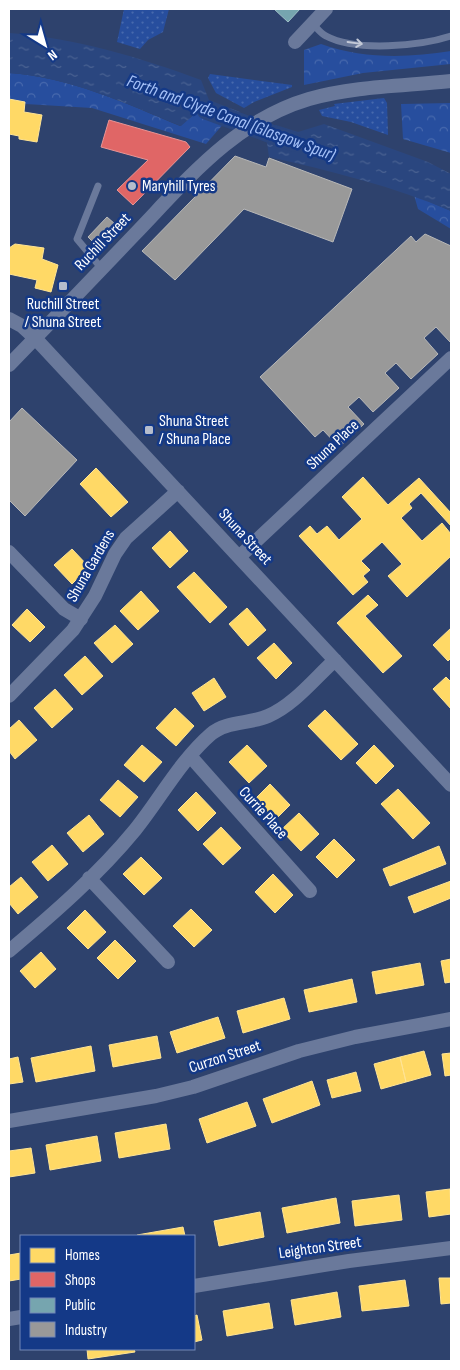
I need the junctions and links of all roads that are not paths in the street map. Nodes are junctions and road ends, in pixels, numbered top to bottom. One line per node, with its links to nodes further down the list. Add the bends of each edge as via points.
1 (326, 9): 2 (street)
2 (312, 23): 3 (lane, one-way to 3, via 327,37 354,43 399,45); 4 (street)
3 (451, 36)
4 (294, 42)
5 (451, 81): 7 (street, Ruchill Street, via 359,90 309,99 259,120 218,149)
6 (98, 186): 7 (lane, via 77,239)
7 (102, 269): 9 (street, Ruchill Street)
8 (9, 319): 9 (street, Shuna Street, via 18,322)
9 (36, 338): 11 (street, Ruchill Street); 12 (street, Shuna Street)
10 (451, 358): 14 (street, Shuna Place)
11 (9, 366)
12 (178, 491): 14 (street, Shuna Street); 15 (street, Shuna Gardens, via 126,538)
13 (9, 552): 15 (street, Shuna Gardens, via 61,607)
14 (239, 557): 16 (street, Shuna Street)
15 (81, 619): 17 (street, Shuna Gardens, via 71,634)
16 (335, 660): 18 (street, via 276,712 216,730); 19 (street, Shuna Street)
17 (9, 696)
18 (190, 757): 20 (street, via 136,829); 21 (street, Currie Place)
19 (451, 785)
20 (90, 878): 22 (street); 23 (street)
21 (310, 891)
22 (9, 951)
23 (168, 962)
24 (451, 1019): 25 (street, Curzon Street, via 299,1051 193,1087 156,1096)
25 (9, 1121)
26 (451, 1248): 27 (street, Leighton Street)
27 (195, 1286)

